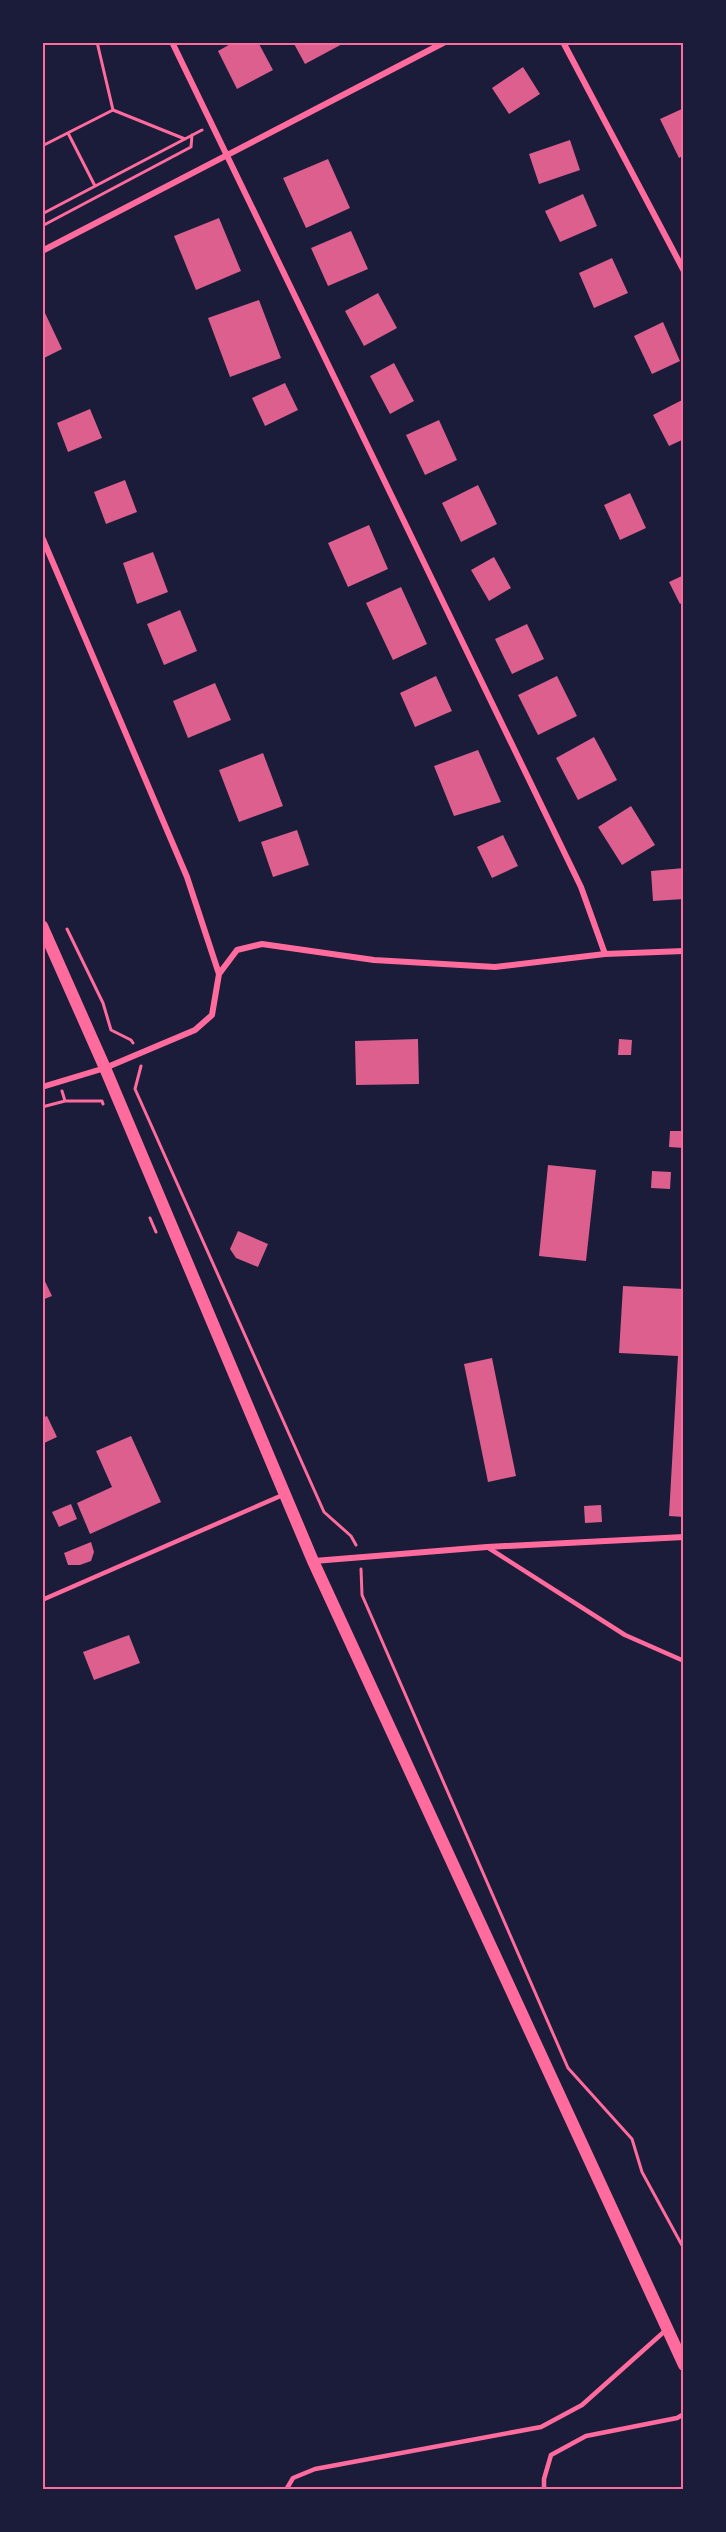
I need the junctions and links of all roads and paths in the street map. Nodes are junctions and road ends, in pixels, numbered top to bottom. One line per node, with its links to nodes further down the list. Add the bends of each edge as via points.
1 (97, 42): 5 (path)
2 (172, 42): 6 (street)
3 (445, 42): 11 (street)
4 (563, 42): 16 (street)
5 (113, 110): 7 (path); 9 (path)
6 (213, 125): 8 (path); 11 (street)
7 (68, 133): 10 (path); 12 (path)
8 (192, 135): 9 (path); 14 (path, via 191,147)
9 (185, 139): 12 (path)
10 (42, 146)
11 (227, 154): 15 (street); 21 (street, via 581,887)
12 (95, 186): 13 (path)
13 (42, 214)
14 (42, 226)
15 (42, 251)
16 (684, 271)
17 (42, 537): 22 (street, via 187,877)
18 (42, 926): 24 (main road)
19 (67, 929): 23 (path, via 103,1003 111,1030 131,1040)
20 (684, 951): 21 (street)
21 (604, 954): 22 (street, via 495,967 374,960 262,944 237,950)
22 (219, 974): 23 (street, via 212,1015 195,1030)
23 (137, 1054): 24 (street); 33 (path, via 141,1064 135,1089 324,1512 351,1536)
24 (105, 1068): 25 (street); 30 (main road)
25 (42, 1087)
26 (65, 1101): 27 (path, via 102,1101)
27 (107, 1112)
28 (147, 1210): 29 (path)
29 (156, 1232)
30 (285, 1494): 34 (main road); 35 (lane)
31 (684, 1537): 32 (street)
32 (487, 1547): 33 (street); 36 (lane, via 626,1635)
33 (361, 1557): 34 (street); 37 (path, via 362,1595 568,2068 632,2139 642,2172)
34 (313, 1561): 38 (main road)
35 (42, 1600)
36 (684, 1661)
37 (684, 2249)
38 (666, 2330): 39 (main road); 41 (lane, via 582,2405 541,2427 315,2469 293,2478)
39 (684, 2365)
40 (684, 2414): 42 (lane, via 586,2436 552,2455)
41 (286, 2490)
42 (544, 2490)

